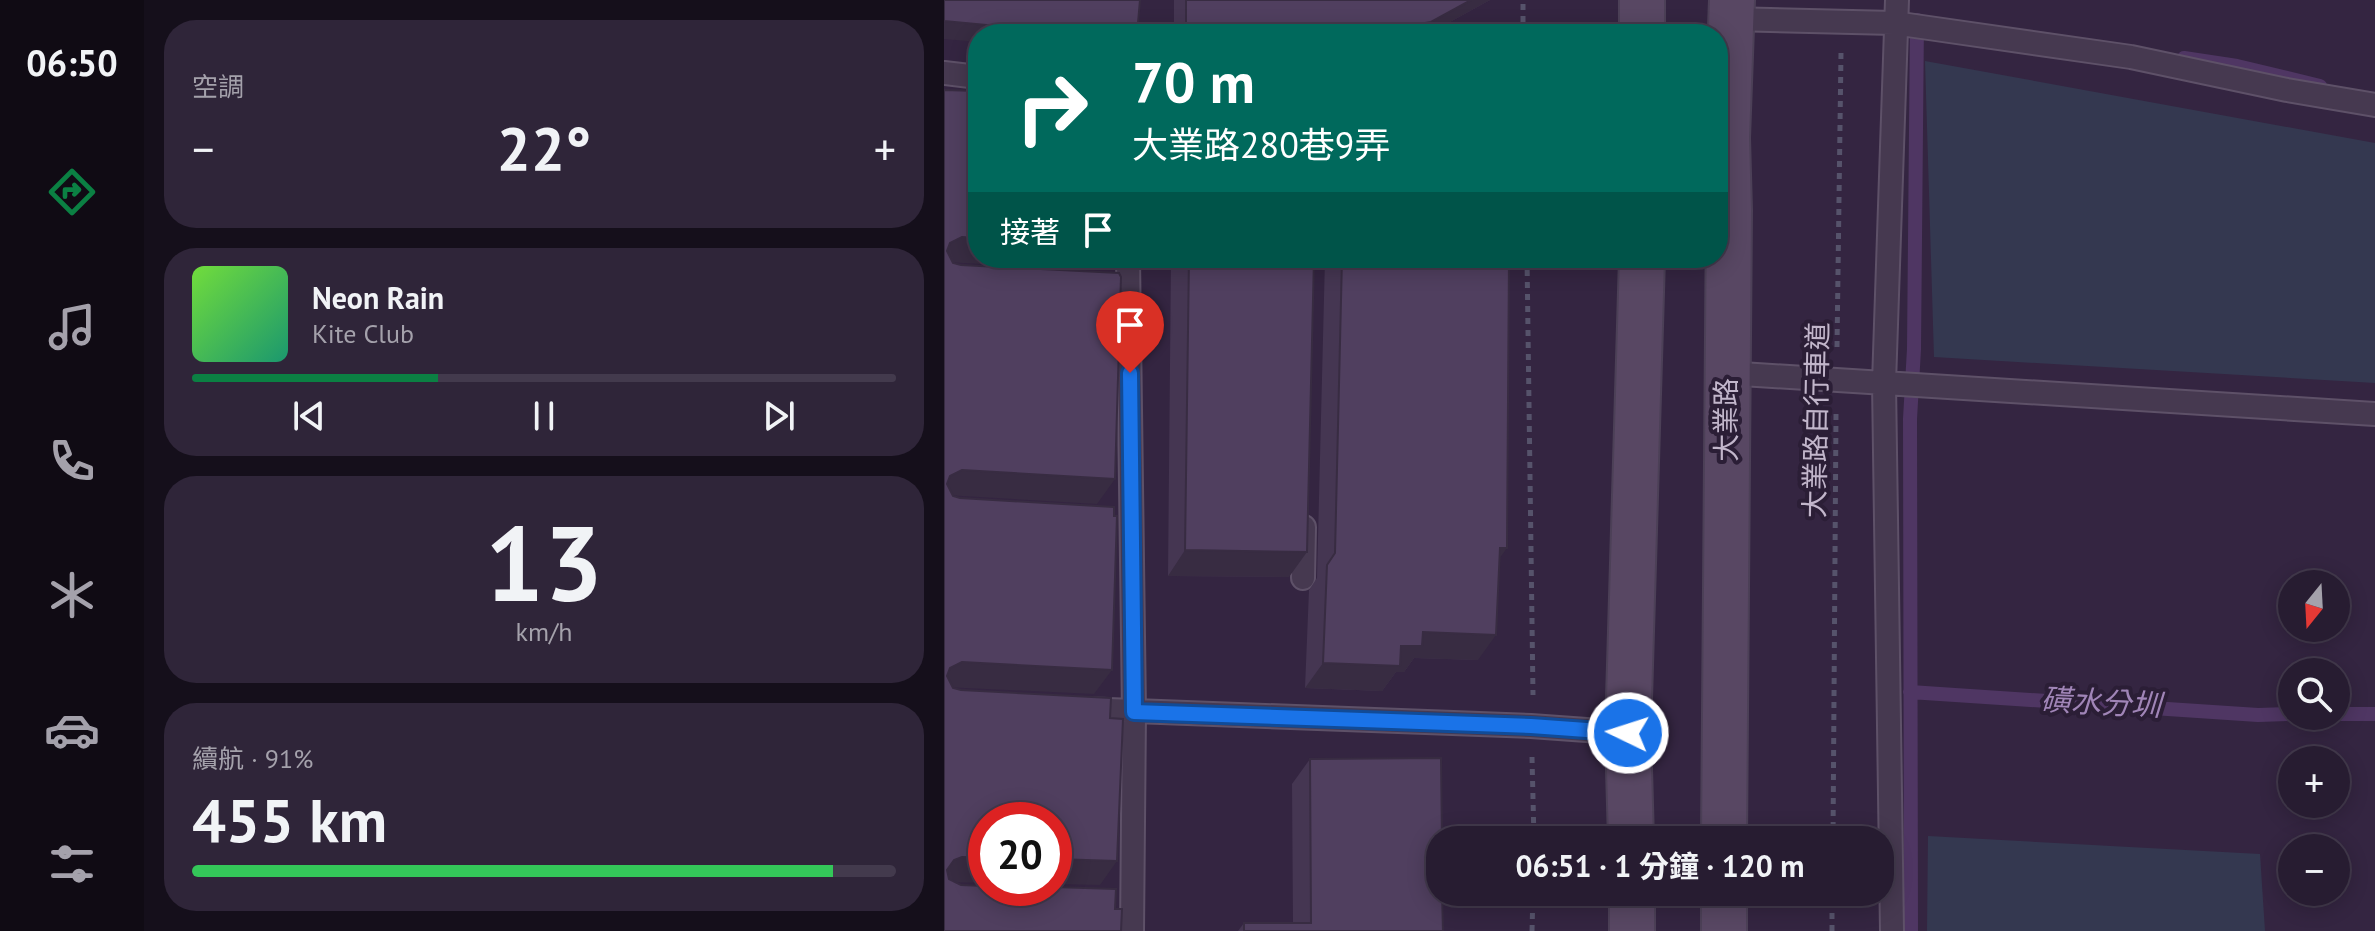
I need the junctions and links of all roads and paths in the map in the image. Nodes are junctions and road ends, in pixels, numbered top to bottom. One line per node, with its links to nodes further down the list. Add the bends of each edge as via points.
1 (1523, 0): 7 (path)
2 (1642, 0): 8 (main road)
3 (1897, 0): 6 (lane)
4 (1732, 9): 5 (lane); 9 (main road, 大業路)
5 (1841, 22): 6 (lane); 18 (path, 大業路自行車道)
6 (1894, 23): 12 (lane, via 2131,57); 19 (lane)
7 (1523, 24)
8 (1642, 24)
9 (1728, 61)
10 (944, 73): 11 (lane)
11 (968, 76)
12 (2375, 105)
13 (1125, 268): 24 (lane, via 1120,284 1124,519)
14 (1527, 268): 25 (path)
15 (1642, 268): 26 (main road)
16 (1724, 268): 17 (main road, 大業路)
17 (1726, 373): 18 (lane); 29 (main road, 大業路)
18 (1836, 381): 19 (lane); 30 (path, 大業路自行車道)
19 (1884, 383): 20 (lane); 40 (lane)
20 (2375, 414)
21 (1305, 502): 22 (lane)
22 (1303, 578)
23 (1055, 707): 24 (lane)
24 (1134, 712): 25 (lane); 35 (lane, via 1124,900)
25 (1531, 726): 26 (lane); 27 (path)
26 (1628, 733): 28 (main road)
27 (1534, 826)
28 (1631, 826)
29 (1724, 826)
30 (1833, 826)
31 (1533, 906): 36 (path)
32 (1632, 906): 37 (main road)
33 (1724, 906): 38 (main road)
34 (1832, 906): 39 (path)
35 (1132, 931)
36 (1532, 931)
37 (1632, 931)
38 (1724, 931)
39 (1832, 931)
40 (1892, 931)

